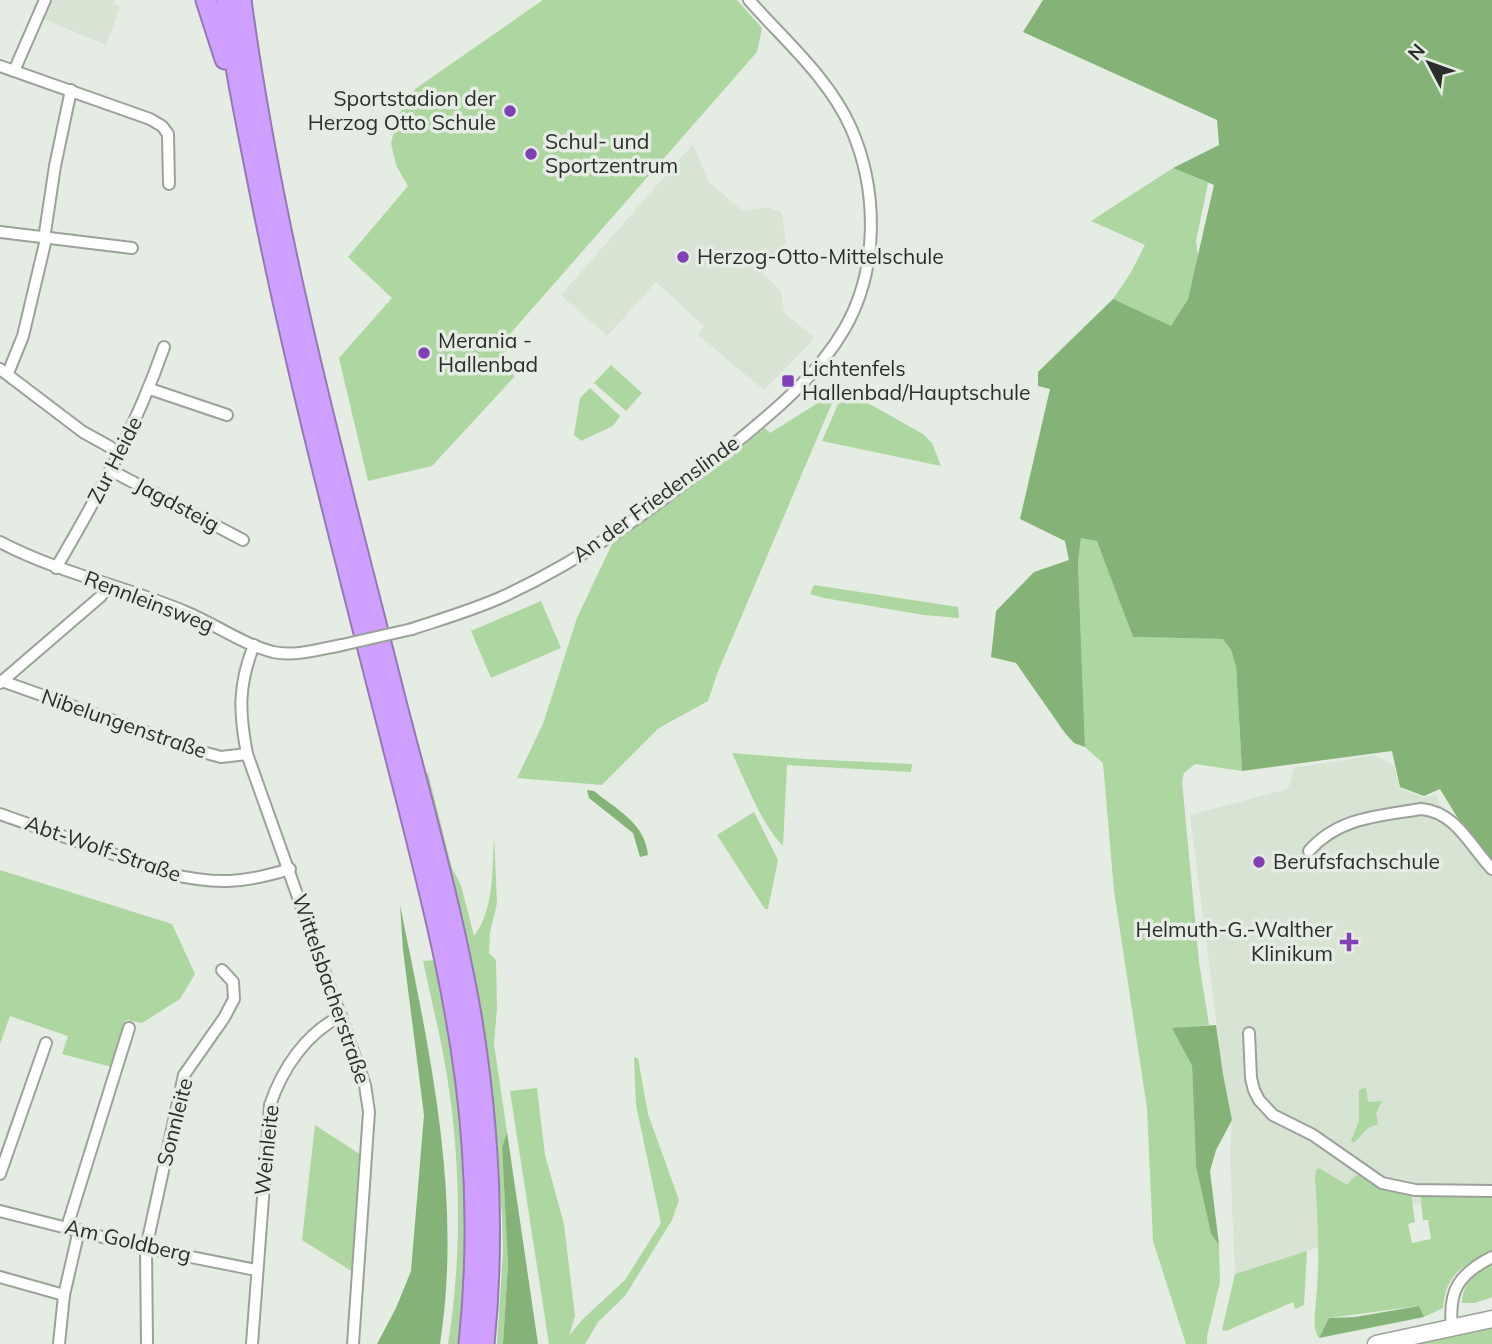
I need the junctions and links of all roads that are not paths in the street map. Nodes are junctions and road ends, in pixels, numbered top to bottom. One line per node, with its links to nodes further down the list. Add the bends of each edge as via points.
1 (45, 0): 7 (street)
2 (206, 0): 9 (highway)
3 (226, 0): 9 (highway)
4 (241, 0): 54 (highway, via 263,134 306,340 471,1017 489,1175)
5 (749, 0): 25 (street, An der Friedenslinde, bridge, via 815,72 838,103 858,146 871,206 870,248 846,327 815,369 768,416 604,542 499,598 412,629)
6 (0, 66): 7 (street)
7 (15, 71): 8 (street)
8 (71, 90): 10 (street, via 162,126 168,134); 12 (street)
9 (247, 129): 53 (highway, via 295,355 456,1020 475,1191)
10 (169, 184)
11 (0, 232): 12 (street)
12 (45, 239): 13 (street); 15 (street, via 23,336)
13 (132, 248)
14 (164, 347): 16 (street, Zur Heide)
15 (4, 371): 18 (street, via 63,418)
16 (150, 389): 17 (street); 18 (street, Zur Heide)
17 (227, 415)
18 (121, 453): 19 (street, Zur Heide)
19 (112, 471): 20 (street, Jagdsteig); 22 (street, Zur Heide)
20 (243, 540)
21 (0, 542): 22 (street, Rennleinsweg)
22 (56, 568): 23 (street, Rennleinsweg)
23 (109, 586): 24 (street, Rennleinsweg, via 184,611); 26 (street)
24 (254, 645): 25 (street, Rennleinsweg, via 291,653); 27 (street, Wittelsbacherstraße, via 241,690)
25 (342, 645)
26 (1, 682): 27 (street, Nibelungenstraße, via 199,751 221,757)
27 (247, 754): 30 (street, Wittelsbacherstraße)
28 (0, 814): 30 (street, Abt-Wolf-Straße, via 193,879 247,881)
29 (1309, 851): 31 (street, via 1325,833 1352,822 1431,810 1460,830)
30 (290, 869): 33 (street, Wittelsbacherstraße)
31 (1492, 869)
32 (222, 970): 42 (street, Sonnleite, via 233,982 234,999 184,1075)
33 (341, 1016): 44 (street, Weinleite, via 312,1035 278,1082 270,1105); 52 (street, Wittelsbacherstraße, via 365,1085 369,1112)
34 (129, 1028): 40 (street)
35 (1249, 1033): 38 (street, via 1254,1090 1273,1115 1312,1135 1382,1183 1415,1190)
36 (46, 1043): 37 (street)
37 (0, 1174)
38 (1492, 1191)
39 (0, 1211): 40 (street, Am Goldberg)
40 (67, 1227): 41 (street, Am Goldberg)
41 (79, 1230): 42 (street, Am Goldberg); 46 (street)
42 (146, 1248): 44 (street, Am Goldberg); 50 (street, Sonnleite)
43 (1492, 1257): 48 (street, via 1458,1283 1450,1311)
44 (256, 1270): 51 (street, Weinleite)
45 (0, 1277): 46 (street)
46 (64, 1295): 49 (street)
47 (1492, 1319): 48 (main road)
48 (1452, 1327): 55 (main road)
49 (60, 1344)
50 (147, 1344)
51 (252, 1344)
52 (353, 1344)
53 (469, 1344)
54 (484, 1344)
55 (1376, 1344)

